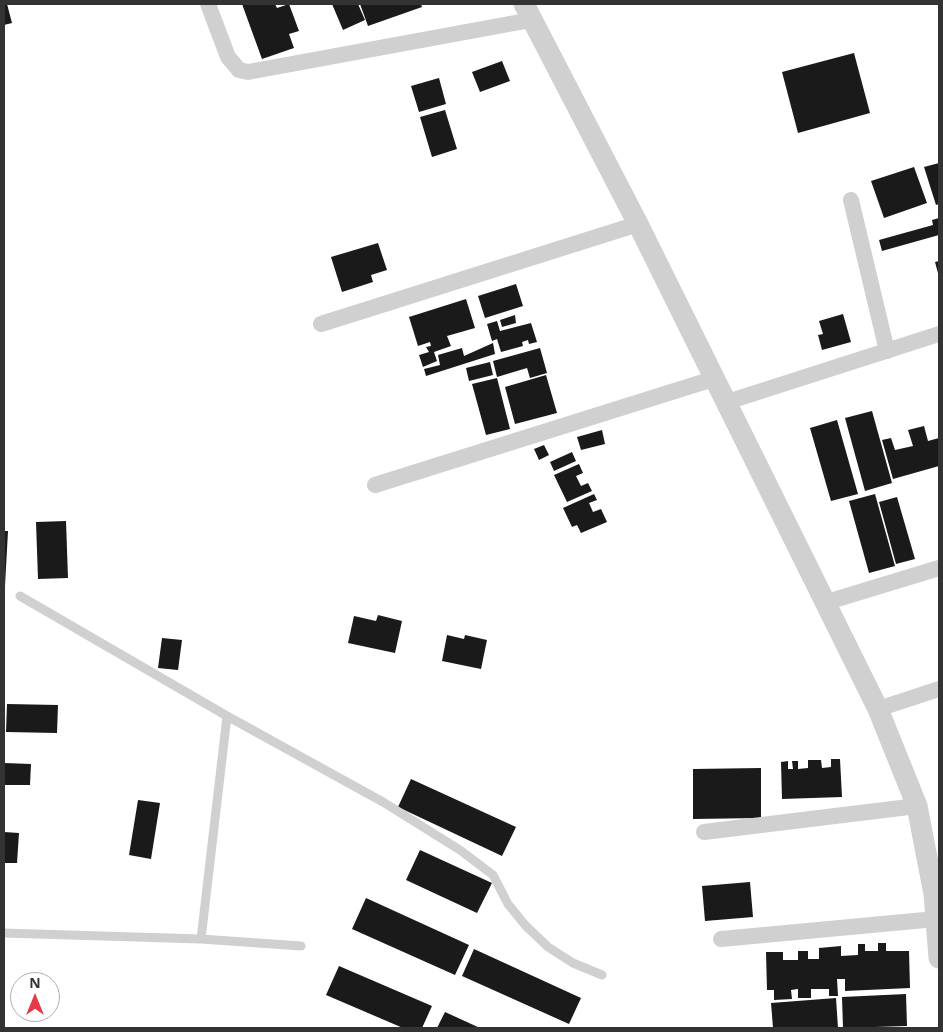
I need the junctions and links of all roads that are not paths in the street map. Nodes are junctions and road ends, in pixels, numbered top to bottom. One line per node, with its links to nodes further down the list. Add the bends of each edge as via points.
1 (208, 4): 2 (street, via 228,57 239,70 248,72)
2 (527, 12): 4 (street)
3 (851, 200): 7 (street)
4 (638, 224): 5 (street); 8 (street)
5 (321, 324)
6 (939, 334): 7 (street)
7 (887, 351): 9 (street)
8 (713, 378): 9 (street); 10 (street)
9 (727, 402): 13 (street)
10 (375, 484)
11 (939, 568): 13 (street)
12 (20, 596): 16 (lane)
13 (824, 603): 15 (street)
14 (939, 689): 15 (street)
15 (878, 709): 17 (street)
16 (227, 716): 22 (lane); 25 (lane, via 383,802 460,850 493,876 508,904 548,947 573,964)
17 (917, 806): 18 (street); 19 (street)
18 (704, 832)
19 (936, 919): 21 (street); 24 (street)
20 (4, 932): 22 (lane)
21 (721, 938)
22 (201, 940): 23 (lane)
23 (301, 946)
24 (939, 958)
25 (602, 974)

